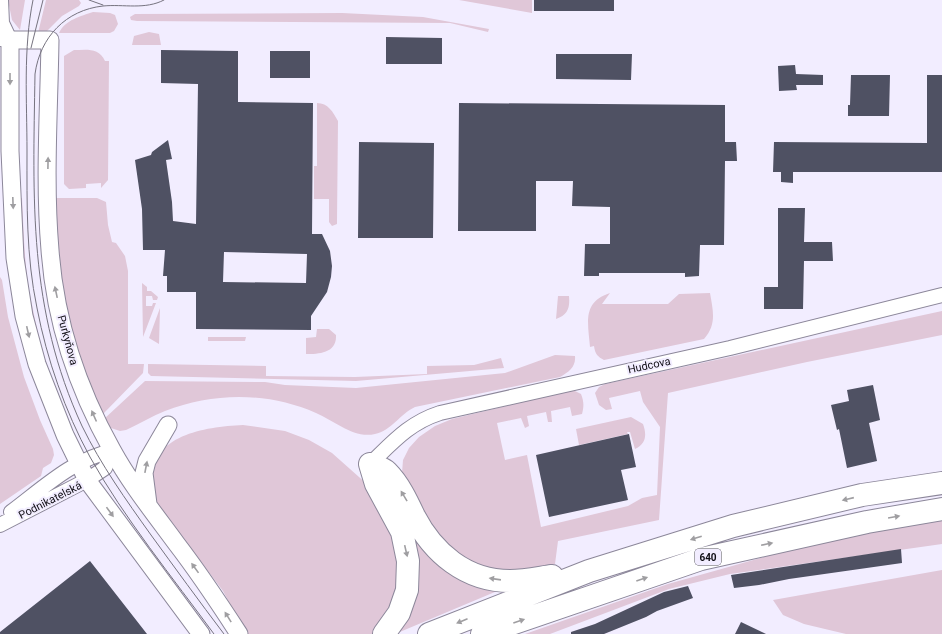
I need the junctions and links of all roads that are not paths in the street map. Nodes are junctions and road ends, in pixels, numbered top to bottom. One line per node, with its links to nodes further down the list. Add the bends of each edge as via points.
1 (1, 0): 2 (street)
2 (5, 40): 5 (street, Purkyňova, one-way to 2, via 96,420 67,345 54,285 48,194 50,40); 6 (street, one-way to 6, via 14,235 24,316 37,364 65,435)
3 (942, 295): 7 (street, Hudcova, via 730,348 440,413 410,426)
4 (168, 425): 10 (street, one-way to 4, via 144,473 147,461)
5 (112, 451): 6 (street); 8 (street, via 105,468); 10 (street, Purkyňova, via 129,480)
6 (84, 460): 8 (street); 12 (street, Podnikatelská)
7 (370, 464): 14 (highway, one-way to 7, via 509,581 489,579 456,566 431,543 404,495 386,471); 17 (highway, one-way to 17, via 376,484 402,532 408,561 407,590 399,613)
8 (93, 476): 13 (street, Podnikatelská); 15 (street, one-way to 15)
9 (942, 483): 14 (highway, 640, one-way to 14, via 862,496 733,526)
10 (149, 506): 16 (street, Purkyňova, one-way to 10)
11 (942, 509): 19 (highway, 640, one-way to 11, via 701,559 867,522)
12 (0, 521)
13 (0, 525)
14 (589, 571): 18 (highway, 640, one-way to 18)
15 (201, 634)
16 (239, 634)
17 (384, 634)
18 (429, 634)
19 (482, 634)

